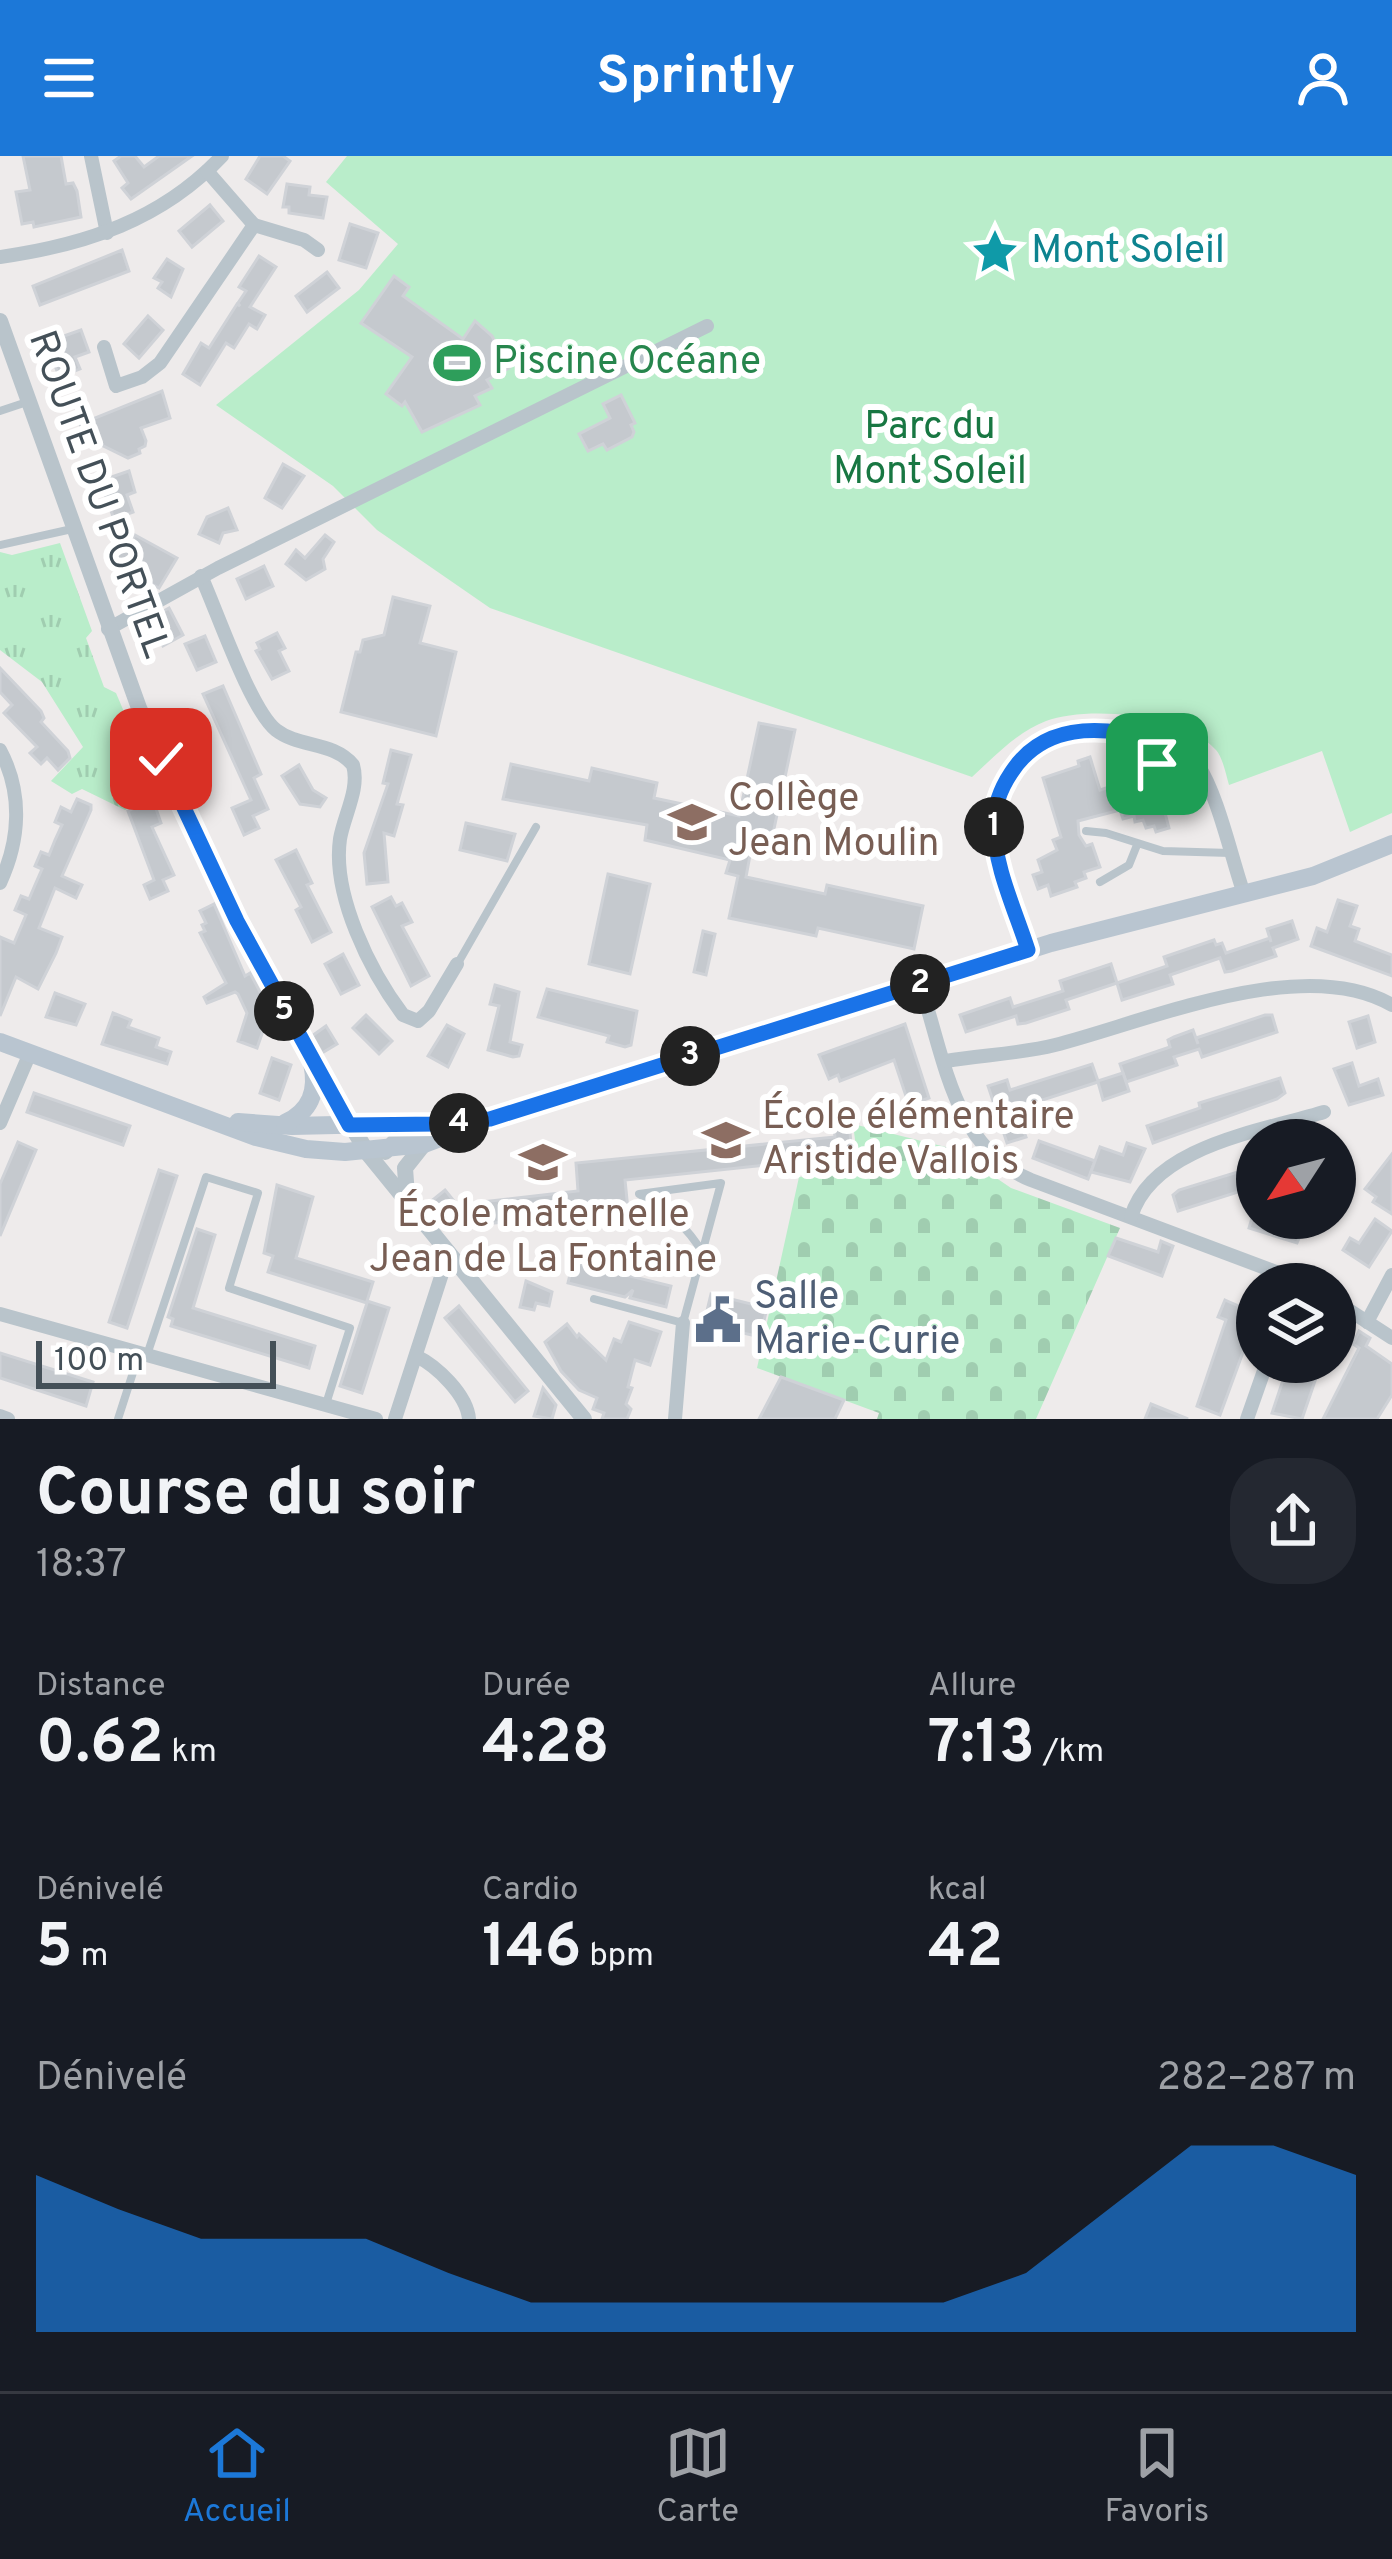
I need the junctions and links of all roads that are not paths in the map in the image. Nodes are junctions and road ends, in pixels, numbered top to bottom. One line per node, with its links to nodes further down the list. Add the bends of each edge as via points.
1 (91, 156): 5 (street)
2 (222, 156): 3 (street)
3 (207, 171): 4 (street); 5 (street, via 160,207)
4 (254, 225): 6 (street); 10 (street, via 156,368 116,386)
5 (106, 233): 7 (street)
6 (318, 250)
7 (0, 257)
8 (0, 321): 11 (street, ROUTE DU PORTEL)
9 (707, 326): 15 (street)
10 (104, 347)
11 (27, 402): 12 (lane); 13 (street, ROUTE DU PORTEL)
12 (0, 411)
13 (72, 529): 14 (lane); 16 (street, ROUTE DU PORTEL)
14 (0, 545)
15 (202, 576): 16 (street); 29 (street, via 264,718 284,736 339,752 353,765 340,881 350,917 403,1016 426,1015)
16 (108, 629): 35 (street, ROUTE DU PORTEL, via 204,854)
17 (1151, 739): 19 (street); 19 (lane, via 1161,768); 28 (street, via 1062,733 1029,750 1007,779 995,838)
18 (0, 750): 26 (street, via 16,806)
19 (1195, 760): 24 (street)
20 (536, 827): 29 (lane)
21 (1086, 831): 23 (lane)
22 (1392, 844): 27 (main road)
23 (1137, 845): 24 (lane); 25 (lane, via 1129,866)
24 (1230, 853): 27 (street)
25 (1100, 882)
26 (0, 883)
27 (1244, 894): 28 (main road)
28 (1028, 950): 30 (main road)
29 (457, 964)
30 (920, 984): 34 (street); 39 (main road)
31 (1392, 1006): 34 (street, via 1344,986 1279,987 1046,1047)
32 (0, 1042): 33 (main road)
33 (30, 1053): 36 (street); 42 (main road, via 197,1115)
34 (946, 1061): 48 (street, via 964,1118 991,1157 1022,1177)
35 (312, 1063): 38 (street, ROUTE DU PORTEL); 42 (main road, via 309,1105)
36 (6, 1090): 41 (street)
37 (1324, 1112): 48 (street, via 1184,1156 1147,1185)
38 (339, 1119): 40 (main road); 42 (main road, via 311,1137); 45 (street, ROUTE DU PORTEL)
39 (490, 1119): 40 (main road); 43 (main road)
40 (461, 1122): 44 (street, via 400,1137)
41 (0, 1123)
42 (272, 1132): 45 (main road, via 307,1149)
43 (424, 1144): 44 (main road); 47 (street, via 405,1168)
44 (387, 1148): 45 (main road); 46 (street)
45 (366, 1150): 46 (street, ROUTE DU PORTEL)
46 (390, 1181): 47 (street, ROUTE DU PORTEL)
47 (413, 1208): 49 (street, ROUTE DU PORTEL)
48 (1131, 1217): 51 (street)
49 (449, 1252): 60 (street); 69 (street, ROUTE DU PORTEL)
50 (702, 1252): 50 (lane, via 721,1184 639,1194 692,1235); 57 (lane)
51 (1250, 1263)
52 (1392, 1276): 56 (street)
53 (594, 1299): 57 (lane)
54 (0, 1314): 59 (street)
55 (1356, 1315): 56 (street)
56 (1367, 1322): 58 (street)
57 (683, 1323): 70 (street)
58 (1392, 1338)
59 (143, 1355): 62 (street); 62 (lane, via 206,1177 258,1193 229,1288 350,1328); 64 (lane)
60 (416, 1356): 67 (street); 68 (street, via 438,1371)
61 (1261, 1383): 63 (street)
62 (321, 1404): 65 (street); 66 (street)
63 (1250, 1418)
64 (118, 1419)
65 (311, 1419)
66 (376, 1419)
67 (395, 1419)
68 (469, 1419)
69 (584, 1419)
70 (675, 1419)

